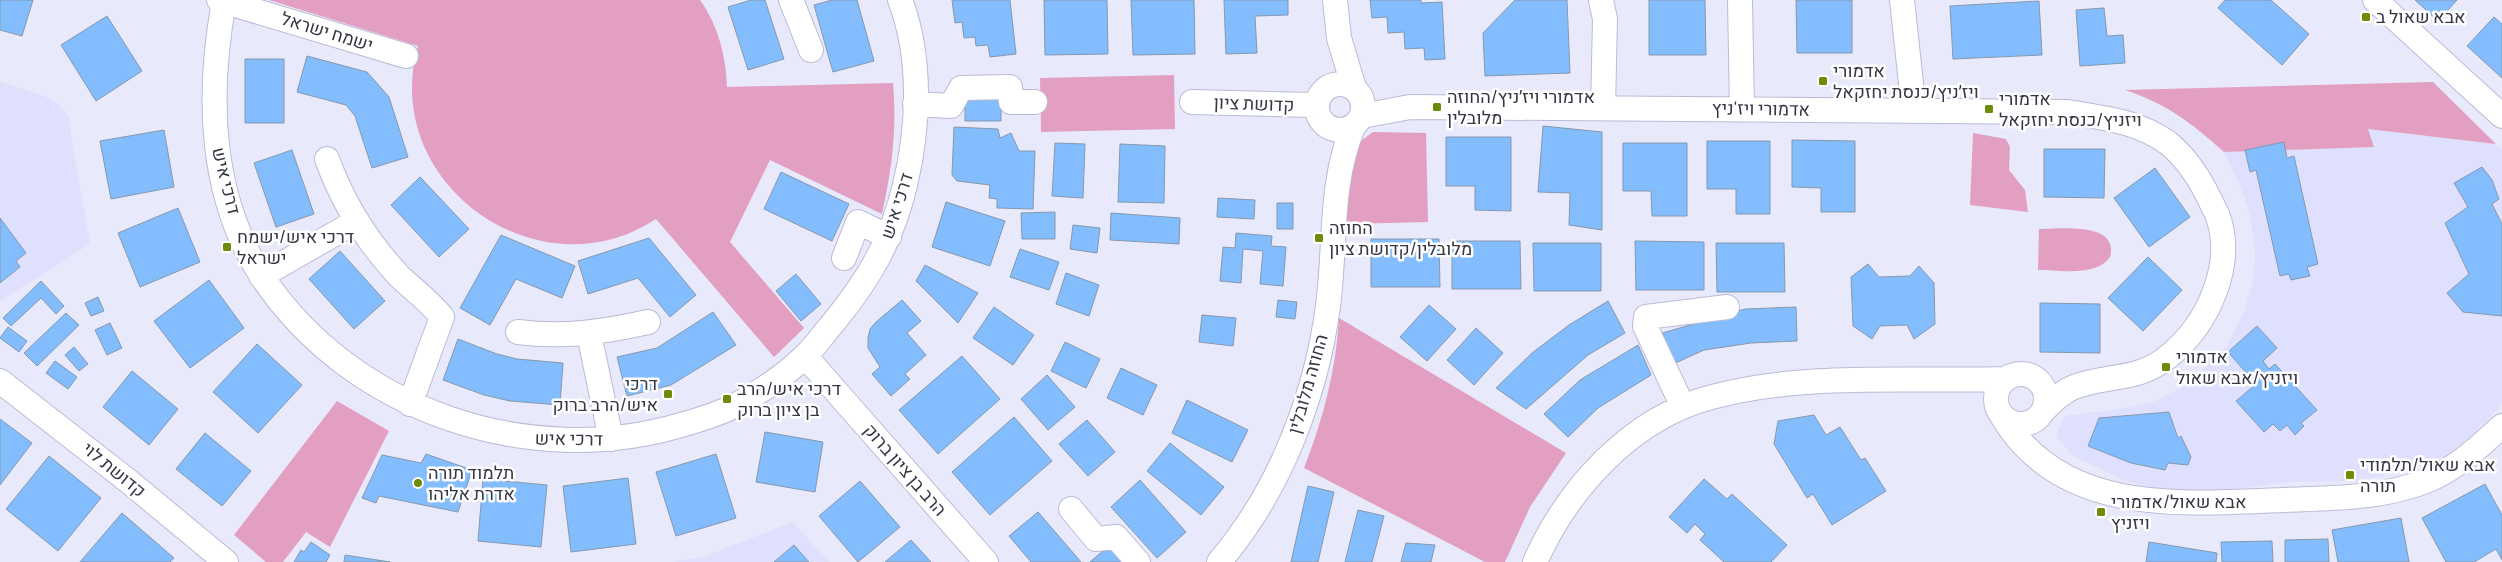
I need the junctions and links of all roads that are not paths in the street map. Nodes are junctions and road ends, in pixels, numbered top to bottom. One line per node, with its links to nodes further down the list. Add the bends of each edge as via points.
1 (791, 0): 10 (street)
2 (900, 0): 14 (street, דרכי איש, via 913,53)
3 (1335, 0): 9 (street, החוזה מלובלין)
4 (1601, 0): 17 (street, via 1605,19)
5 (1740, 0): 18 (street)
6 (1902, 0): 19 (street)
7 (2375, 0): 20 (street)
8 (221, 1): 11 (street, ישמח ישראל); 26 (street, דרכי איש, via 213,105 215,138 224,190)
9 (1339, 38): 15 (street, החוזה מלובלין); 16 (street, החוזה מלובלין)
10 (811, 50)
11 (406, 56)
12 (1035, 102): 14 (street, via 1011,102 1010,87 961,88 951,106)
13 (1192, 102): 15 (street, קדושת ציון)
14 (916, 104): 24 (street, דרכי איש, via 910,167)
15 (1323, 106): 16 (street, via 1343,84); 16 (street, via 1339,130); 22 (street, החוזה מלובלין)
16 (1357, 107): 17 (street, אדמורי ויז'ניץ); 22 (street, החוזה מלובלין)
17 (1603, 108): 18 (street, אדמורי ויז'ניץ)
18 (1742, 109): 19 (street, אדמורי ויז'ניץ)
19 (1914, 111): 36 (street, אדמורי ויז'ניץ, via 2068,112 2125,121 2168,144 2198,176 2217,215 2223,244 2222,265 2208,308 2196,329 2153,368 2136,375)
20 (2502, 116)
21 (327, 159): 23 (street, via 343,198)
22 (1336, 187): 48 (street, החוזה מלובלין, via 1328,307 1310,386 1278,470 1255,512)
23 (357, 221): 26 (street); 37 (street, via 399,276 442,316)
24 (889, 237): 25 (street, via 858,222); 31 (street, דרכי איש, via 862,287)
25 (844, 258)
26 (261, 276): 37 (street, דרכי איש, via 310,334 348,365)
27 (1727, 307): 38 (street, via 1646,317 1645,326)
28 (648, 322): 30 (street)
29 (518, 332): 30 (street)
30 (589, 334): 42 (street)
31 (805, 356): 42 (street, דרכי איש, via 764,388 734,406 656,432); 46 (street, הרב בן ציון ברוק)
32 (2030, 376): 33 (street, via 2013,375); 36 (street, אדמורי ויז'ניץ); 40 (street, via 2037,380 2046,394)
33 (2006, 379): 35 (street); 39 (street, via 1997,392)
34 (0, 381): 45 (street, קדושת לוי, via 128,480)
35 (1939, 381): 38 (street, via 1788,384 1711,397); 39 (street, via 1975,395)
36 (2094, 382): 40 (street, אדמורי ויז'ניץ, via 2065,392)
37 (410, 404): 42 (street, דרכי איש, via 486,431 529,438)
38 (1683, 407): 49 (street, via 1628,439 1606,458 1559,517)
39 (2000, 412): 40 (street, via 2008,421 2025,424); 43 (street, via 2012,432 2036,458)
40 (2042, 413): 43 (street, via 2038,431 2042,448)
41 (2502, 426): 43 (street, via 2454,466 2426,481 2369,495 2191,504 2153,502 2107,493)
42 (611, 439)
43 (2064, 476)
44 (1071, 509): 47 (street, via 1096,539 1116,537)
45 (226, 562)
46 (986, 562)
47 (1138, 562)
48 (1220, 562)
49 (1535, 562)

